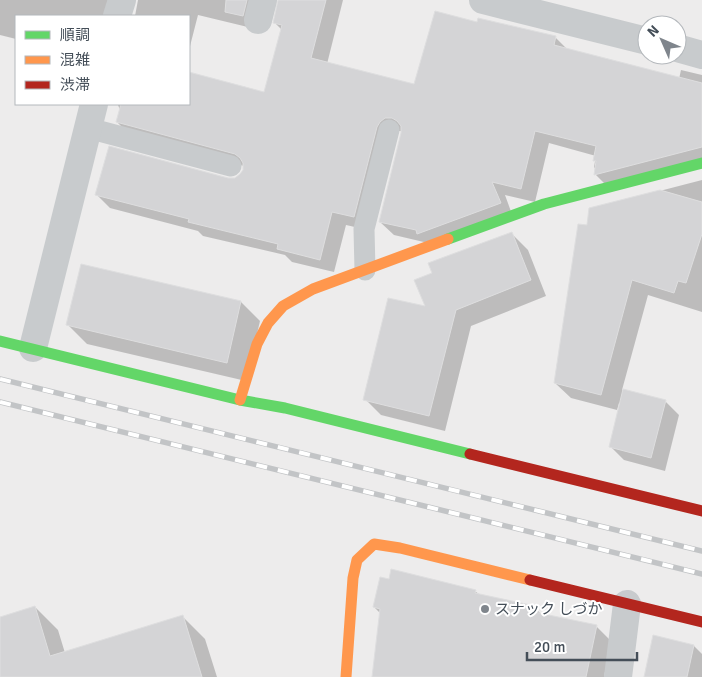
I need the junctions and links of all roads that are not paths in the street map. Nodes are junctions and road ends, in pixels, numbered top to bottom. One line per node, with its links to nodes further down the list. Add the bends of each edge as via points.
1 (122, 0): 3 (street)
2 (483, 0): 4 (street)
3 (117, 15)
4 (637, 38)
5 (687, 51): 6 (street)
6 (702, 55)
7 (91, 116): 10 (lane); 13 (street)
8 (389, 130): 11 (lane, via 364,229)
9 (702, 163): 11 (street, via 544,204)
10 (231, 166)
11 (365, 270): 14 (street, via 296,297 275,314 260,337)
12 (0, 341): 13 (street)
13 (33, 348): 14 (street)
14 (240, 400): 15 (street, via 285,408)
15 (702, 510)
16 (627, 604): 17 (street); 18 (street, via 374,544 356,560); 19 (street)
17 (702, 622)
18 (346, 677)
19 (618, 677)

